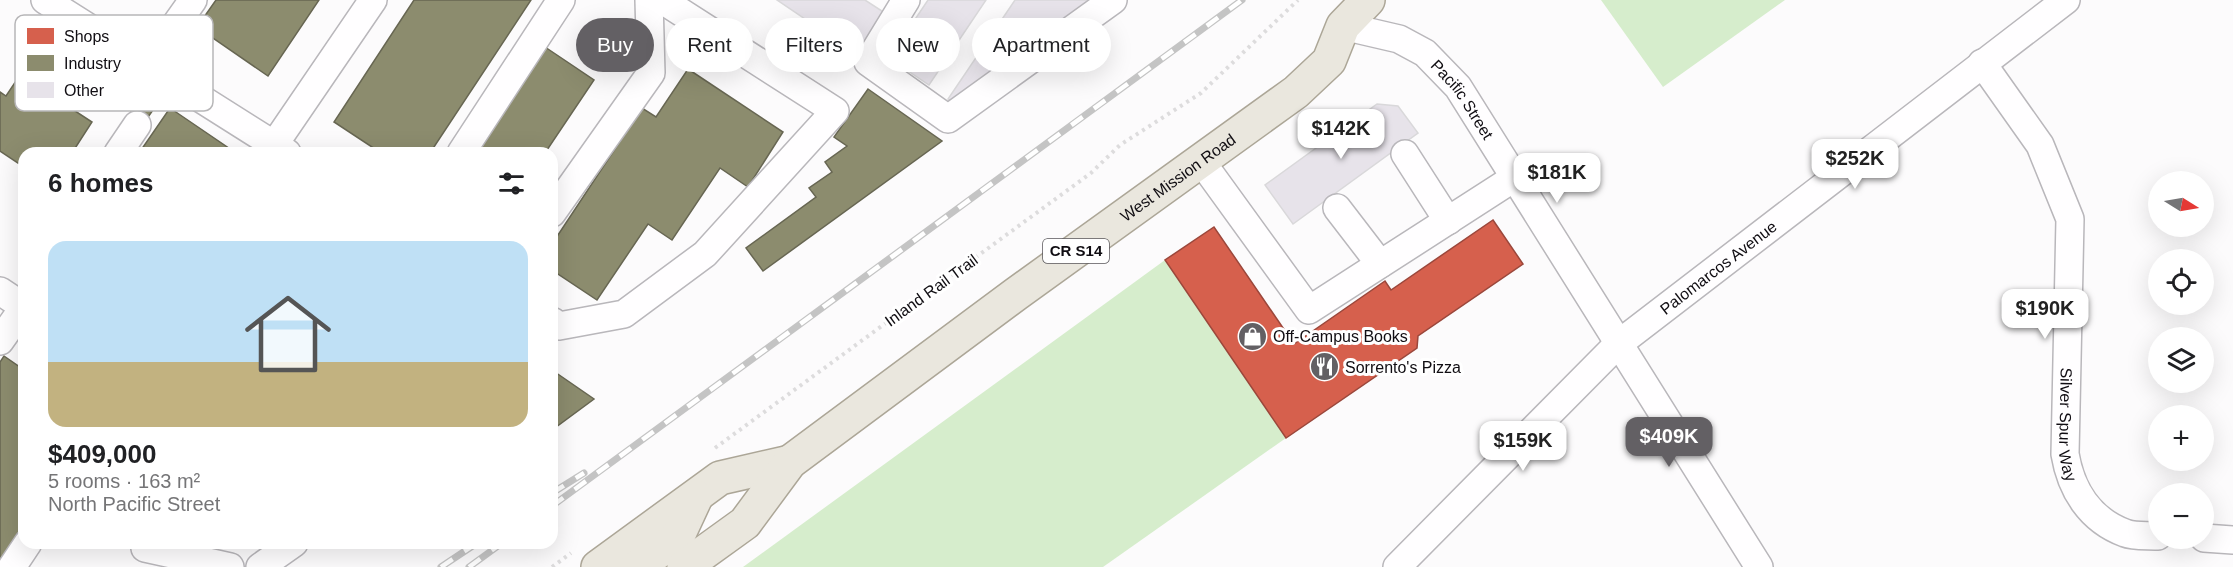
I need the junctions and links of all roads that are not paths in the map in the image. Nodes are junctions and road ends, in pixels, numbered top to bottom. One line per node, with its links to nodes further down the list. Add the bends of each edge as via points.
1 (193, 0): 13 (street)
2 (373, 0): 19 (street)
3 (561, 0): 20 (street)
4 (649, 0): 24 (street, via 651,73)
5 (662, 0): 29 (street, via 835,111 705,254 624,314)
6 (906, 0): 7 (street, via 868,62 948,119)
7 (1113, 0)
8 (1368, 0): 11 (main road, West Mission Road / CR S14)
9 (2066, 0): 14 (street, Palomarcos Avenue)
10 (63, 5): 12 (street)
11 (1339, 13): 22 (main road, West Mission Road / CR S14, via 1329,61 1296,92); 23 (street, Pacific Street, via 1425,53 1458,87)
12 (77, 15)
13 (182, 15)
14 (1982, 63): 31 (street, Palomarcos Avenue); 34 (street, Silver Spur Way, via 2040,145 2070,219 2065,454 2069,477 2095,517 2127,534)
15 (213, 107): 18 (street)
16 (137, 125): 17 (street)
17 (122, 147)
18 (277, 147)
19 (281, 147)
20 (465, 147)
21 (1405, 154): 26 (street)
22 (1201, 161): 27 (street, via 1309,310); 32 (main road, West Mission Road / CR S14)
23 (1514, 178): 26 (street); 31 (street, Pacific Street)
24 (558, 205)
25 (1337, 208): 27 (street)
26 (1448, 221): 27 (street)
27 (1380, 264)
28 (17, 299): 30 (street)
29 (558, 325)
30 (0, 341)
31 (1617, 345): 46 (street, Palomarcos Avenue); 47 (street, Pacific Street)
32 (790, 462): 33 (main road, West Mission Road / CR S14, via 720,478); 45 (main road, West Mission Road / CR S14, via 745,523)
33 (696, 495): 40 (main road, West Mission Road / CR S14); 44 (main road, via 677,538)
34 (2148, 535)
35 (2214, 539): 36 (street)
36 (2233, 540)
37 (24, 549): 41 (street)
38 (150, 549): 42 (street)
39 (286, 549): 43 (street)
40 (589, 557)
41 (12, 567)
42 (230, 567)
43 (260, 567)
44 (637, 567)
45 (684, 567)
46 (1397, 567)
47 (1759, 567)

